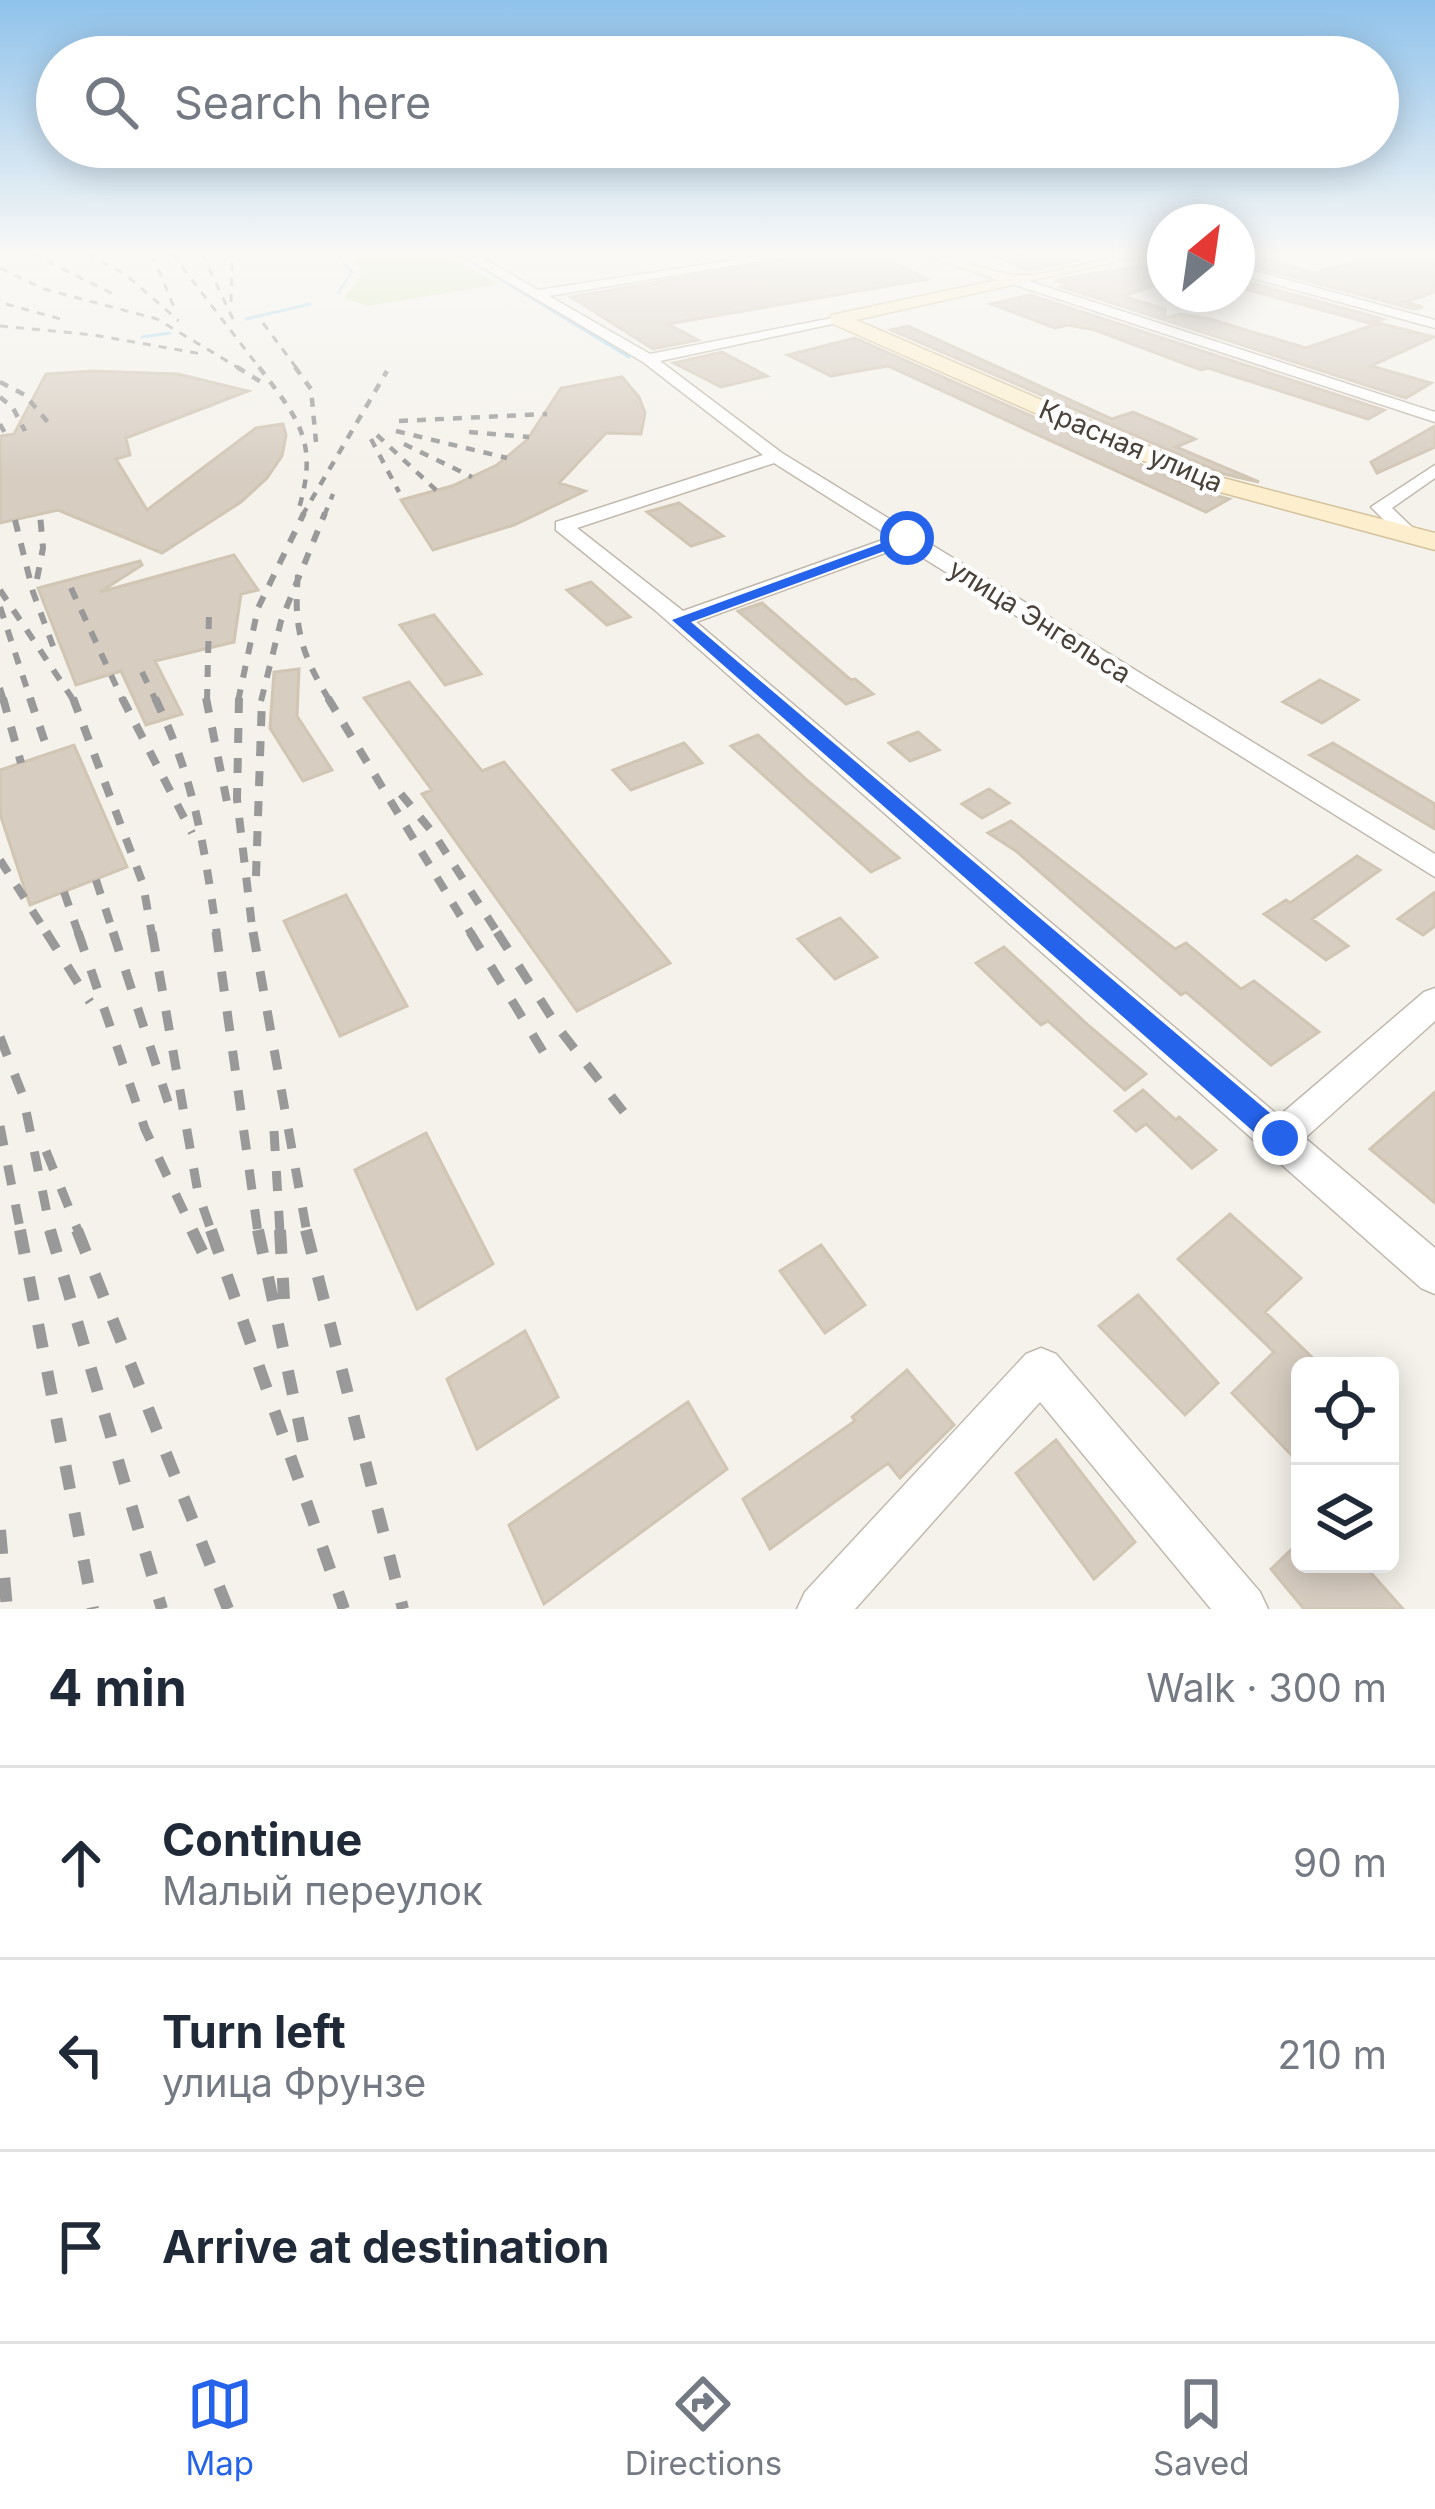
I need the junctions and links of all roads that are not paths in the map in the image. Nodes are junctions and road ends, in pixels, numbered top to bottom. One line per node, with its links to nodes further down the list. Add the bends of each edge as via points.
1 (594, 329): 5 (street, улица Энгельса)
2 (789, 329): 5 (street)
3 (860, 329): 9 (street, Красная улица, via 1217,484 1304,512)
4 (1164, 329): 6 (street)
5 (648, 359): 7 (street, улица Энгельса)
6 (1435, 417)
7 (776, 457): 10 (street, улица Энгельса); 12 (street, via 563,526)
8 (1435, 470): 9 (street, via 1380,507)
9 (1406, 530): 11 (street, Красная улица)
10 (907, 538): 12 (street); 13 (street, улица Энгельса)
11 (1435, 542)
12 (680, 620): 15 (street)
13 (1435, 867)
14 (1435, 1001): 15 (street)
15 (1280, 1138): 16 (street)
16 (1435, 1274)
17 (822, 1609): 18 (street, via 1041,1369)
18 (1243, 1609)

